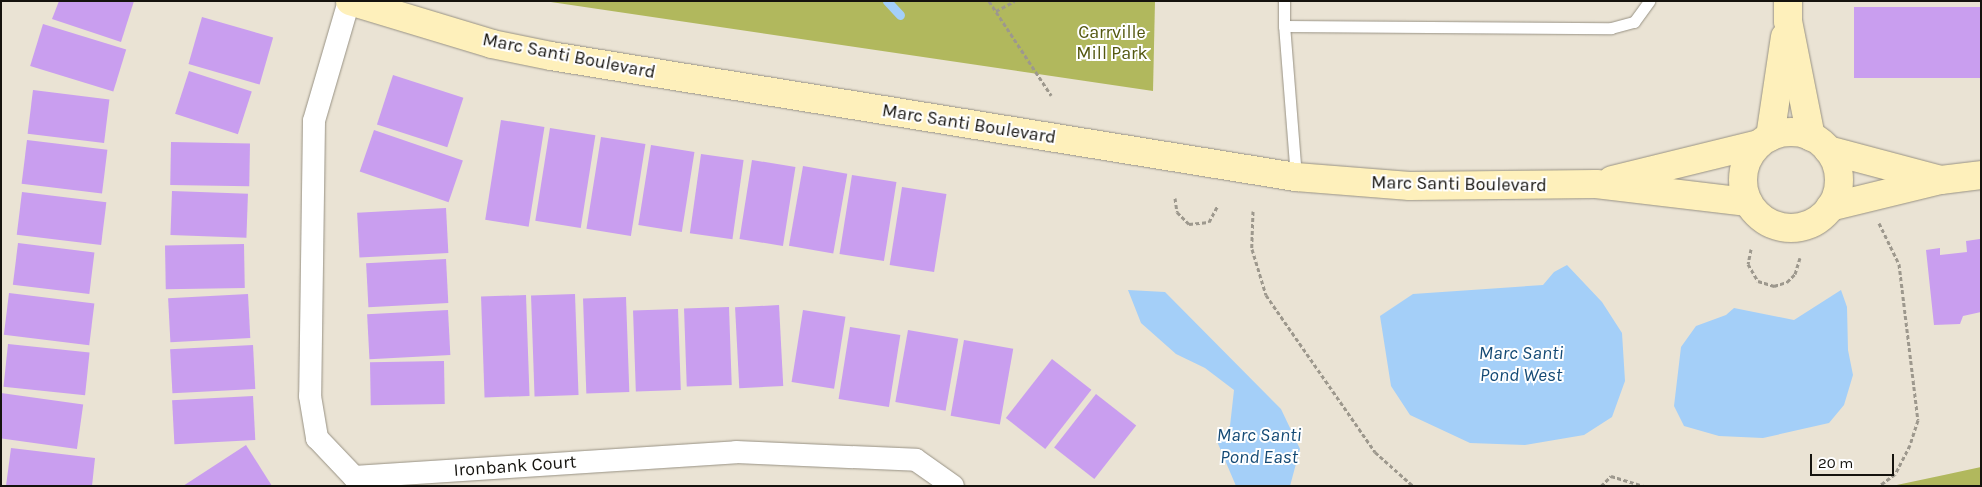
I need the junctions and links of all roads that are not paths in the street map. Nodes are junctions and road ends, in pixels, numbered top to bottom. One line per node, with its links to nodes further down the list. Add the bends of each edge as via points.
1 (349, 1): 9 (street, Marc Santi Boulevard, via 492,44 551,56); 14 (street, Ironbank Court, via 314,121 310,396 316,438 354,476 736,452 916,460)
2 (1284, 1): 5 (lane)
3 (1649, 1): 5 (lane, via 1634,22 1611,28)
4 (1788, 11): 6 (street); 7 (street)
5 (1284, 26): 9 (lane)
6 (1764, 141): 7 (street, via 1798,133); 11 (street, Marc Santi Boulevard); 12 (street, via 1745,166 1743,184)
7 (1819, 144): 10 (street); 13 (street, via 1839,178)
8 (1981, 176): 10 (street)
9 (1296, 177): 11 (street, Marc Santi Boulevard, via 1410,186)
10 (1941, 180): 13 (street)
11 (1596, 184): 12 (street, Marc Santi Boulevard)
12 (1748, 202): 13 (street, via 1765,220 1788,228 1804,226 1819,219)
13 (1830, 207)
14 (954, 486)

